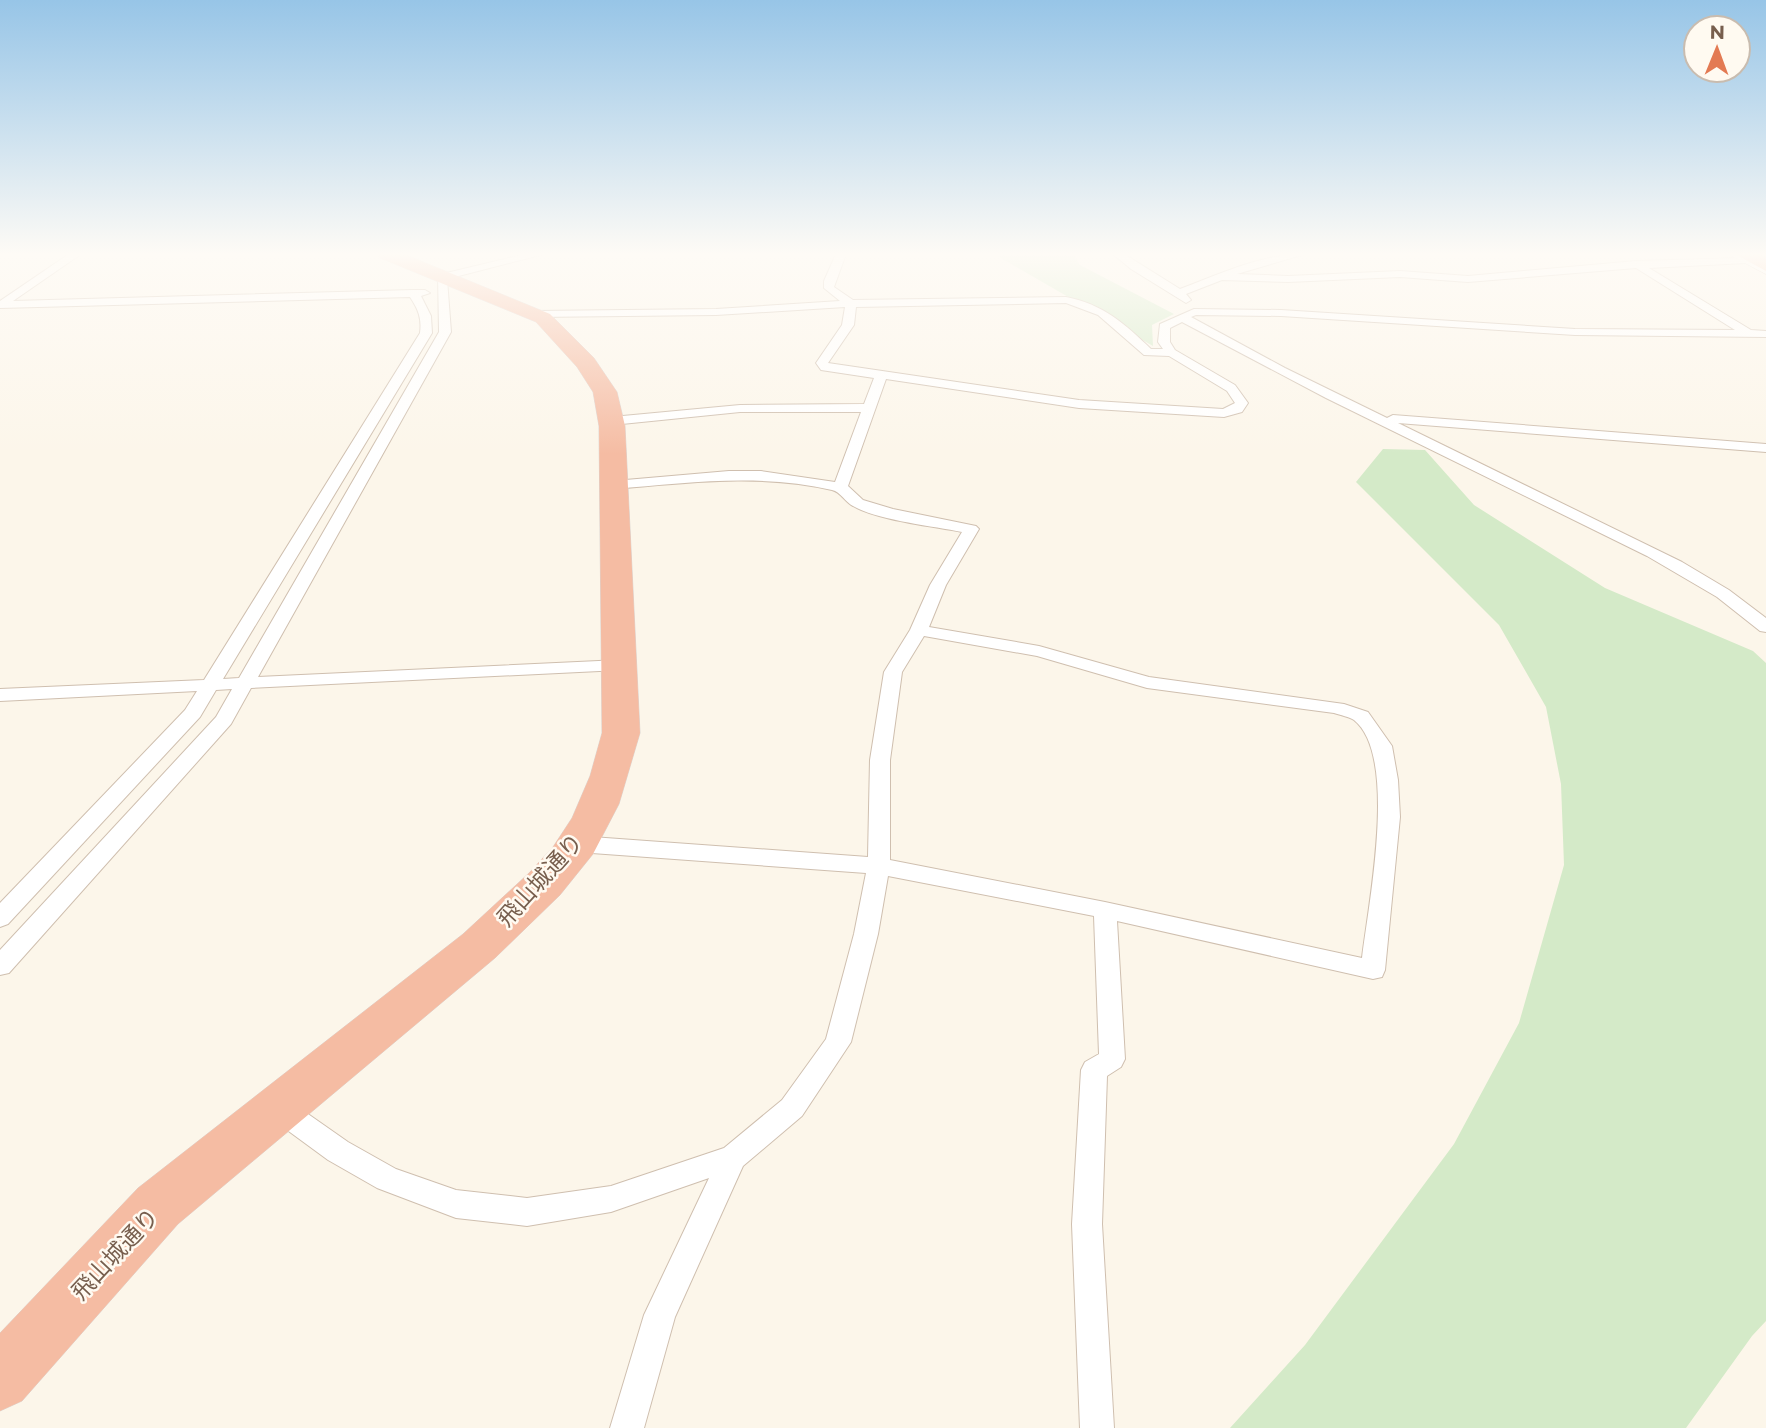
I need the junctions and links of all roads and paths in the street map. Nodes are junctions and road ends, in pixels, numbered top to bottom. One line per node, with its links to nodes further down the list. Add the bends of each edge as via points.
1 (428, 321): 25 (street, via 426,333)
2 (446, 321): 24 (street, via 445,332)
3 (542, 321): 17 (highway, 飛山城通り, via 586,363 605,392)
4 (849, 321): 14 (street, via 822,363)
5 (1114, 321): 13 (street, via 1148,353)
6 (1176, 321): 13 (street, via 1164,326 1162,333)
7 (1197, 321): 16 (street, via 1230,345)
8 (1402, 321): 10 (street, via 1599,333)
9 (1727, 321): 10 (street)
10 (1749, 334): 11 (street); 12 (street)
11 (1766, 334)
12 (1766, 345)
13 (1171, 352): 14 (street, via 1231,388 1242,403 1224,413 1079,404)
14 (881, 375): 15 (street)
15 (868, 408): 17 (street, via 692,411); 20 (street)
16 (1381, 418): 18 (street); 21 (street, via 1686,570 1737,601)
17 (612, 421): 19 (highway, 飛山城通り)
18 (1766, 448)
19 (614, 485): 20 (street, via 761,475); 23 (highway, 飛山城通り)
20 (840, 488): 22 (street, via 858,503 971,529 938,584)
21 (1766, 627)
22 (919, 630): 28 (street, via 893,672 880,760); 29 (street, via 1039,651 1147,682 1337,708 1361,716 1382,746 1389,817 1373,970)
23 (620, 665): 24 (street); 27 (highway, 飛山城通り, via 621,733 610,779)
24 (246, 683): 25 (street); 31 (street, via 224,720)
25 (209, 685): 26 (street); 30 (street, via 193,713)
26 (0, 695)
27 (578, 844): 28 (street); 32 (highway, 飛山城通り, via 479,946)
28 (878, 866): 29 (street); 33 (street, via 838,1042 792,1108)
29 (1105, 910): 36 (street, via 1112,1059 1094,1070 1087,1224)
30 (0, 918)
31 (0, 965)
32 (278, 1108): 33 (street, via 387,1179 456,1204 527,1212 611,1199); 34 (highway, 飛山城通り, via 159,1206)
33 (733, 1157): 35 (street, via 660,1315)
34 (0, 1379)
35 (627, 1428)
36 (1097, 1428)

